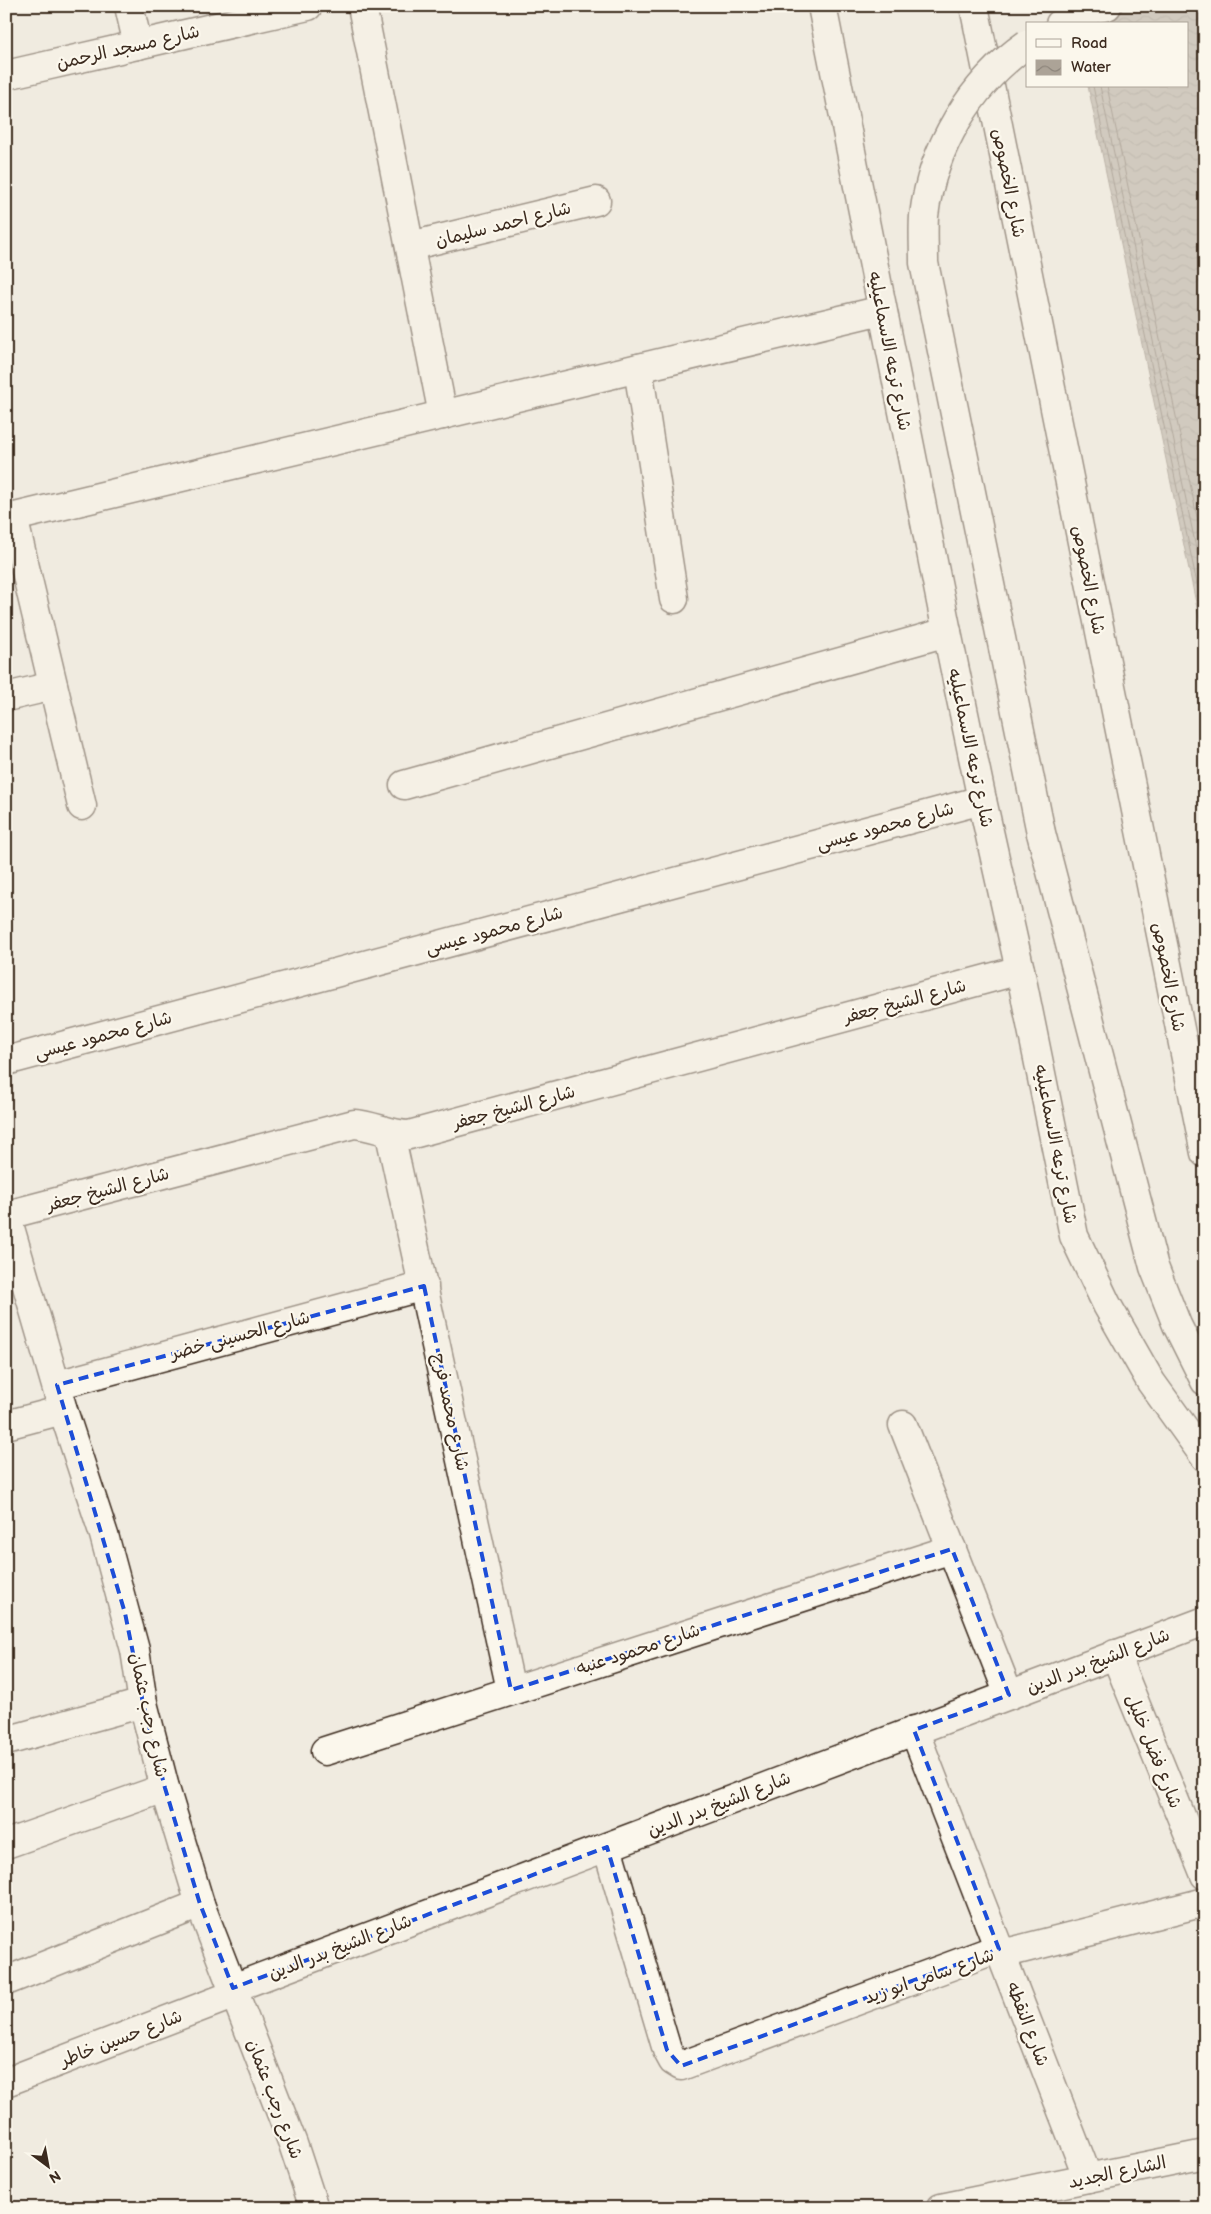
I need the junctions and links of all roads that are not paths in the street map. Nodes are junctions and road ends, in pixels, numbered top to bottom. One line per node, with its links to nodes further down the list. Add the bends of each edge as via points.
1 (129, 6): 8 (street)
2 (308, 6): 8 (street, شارع مسجد الرحمن)
3 (362, 6): 12 (street)
4 (822, 6): 13 (street, شارع ترعه الاسماعيليه)
5 (974, 6): 27 (street, شارع الخصوص)
6 (1107, 6): 7 (street)
7 (1064, 22)
8 (138, 45): 10 (street, شارع مسجد الرحمن)
9 (1026, 45): 31 (street, bridge, via 1010,56 977,90 952,128 934,171 924,216 924,262 1041,833 1154,1268)
10 (6, 75)
11 (596, 201): 12 (street, شارع احمد سليمان)
12 (410, 246): 15 (street)
13 (882, 310): 14 (street); 18 (street, شارع ترعه الاسماعيليه)
14 (638, 368): 15 (street); 17 (street)
15 (443, 415): 16 (street)
16 (10, 518): 19 (street)
17 (674, 599)
18 (947, 632): 21 (street); 22 (street, شارع ترعه الاسماعيليه)
19 (54, 686): 20 (street); 23 (street)
20 (6, 697)
21 (404, 785)
22 (982, 800): 24 (street, شارع ترعه الاسماعيليه); 25 (street, شارع محمود عيسى)
23 (82, 806)
24 (1020, 970): 26 (street, شارع الشيخ جعفر, via 409,1135); 35 (street, شارع ترعه الاسماعيليه, via 1074,1236 1107,1305 1151,1382)
25 (6, 1060)
26 (390, 1134): 28 (street, شارع الشيخ جعفر, via 354,1124); 30 (street, شارع محمد فرج)
27 (1205, 1153)
28 (6, 1215): 29 (street, شارع رجب عثمان)
29 (15, 1274): 32 (street, شارع رجب عثمان)
30 (424, 1286): 32 (street, شارع الحسينى خضر); 39 (street, شارع محمد فرج)
31 (1205, 1381)
32 (60, 1397): 33 (street, شارع الحسينى خضر); 41 (street, شارع رجب عثمان, via 107,1544 135,1650)
33 (6, 1425)
34 (902, 1425): 36 (street)
35 (1205, 1457)
36 (952, 1549): 39 (street, شارع محمود عنبه); 40 (street)
37 (1205, 1621): 38 (street, شارع الشيخ بدر الدين)
38 (1115, 1654): 40 (street, شارع الشيخ بدر الدين); 48 (street, شارع فضل خليل)
39 (511, 1690): 44 (street, شارع محمود عنبه)
40 (1009, 1695): 42 (street, شارع الشيخ بدر الدين)
41 (143, 1703): 43 (street); 45 (street, شارع رجب عثمان)
42 (914, 1730): 47 (street, شارع الشيخ بدر الدين); 51 (street, شارع النقطه)
43 (6, 1741)
44 (324, 1750)
45 (165, 1788): 46 (street); 50 (street, شارع رجب عثمان)
46 (6, 1844)
47 (607, 1847): 51 (street, شارع سامى ابو زيد, via 667,2050 677,2064 686,2065); 53 (street, شارع الشيخ بدر الدين)
48 (1205, 1875)
49 (1205, 1902): 51 (street, شارع سامى ابو زيد, via 1010,1952)
50 (200, 1904): 52 (street); 53 (street, شارع رجب عثمان)
51 (999, 1949): 56 (street, شارع النقطه)
52 (6, 1981)
53 (234, 1991): 54 (street, شارع حسين خاطر); 58 (street, شارع رجب عثمان)
54 (6, 2082)
55 (1205, 2154): 56 (street, الشارع الجديد)
56 (1088, 2178): 57 (street, الشارع الجديد)
57 (994, 2203): 59 (street, الشارع الجديد)
58 (314, 2208)
59 (941, 2208)

